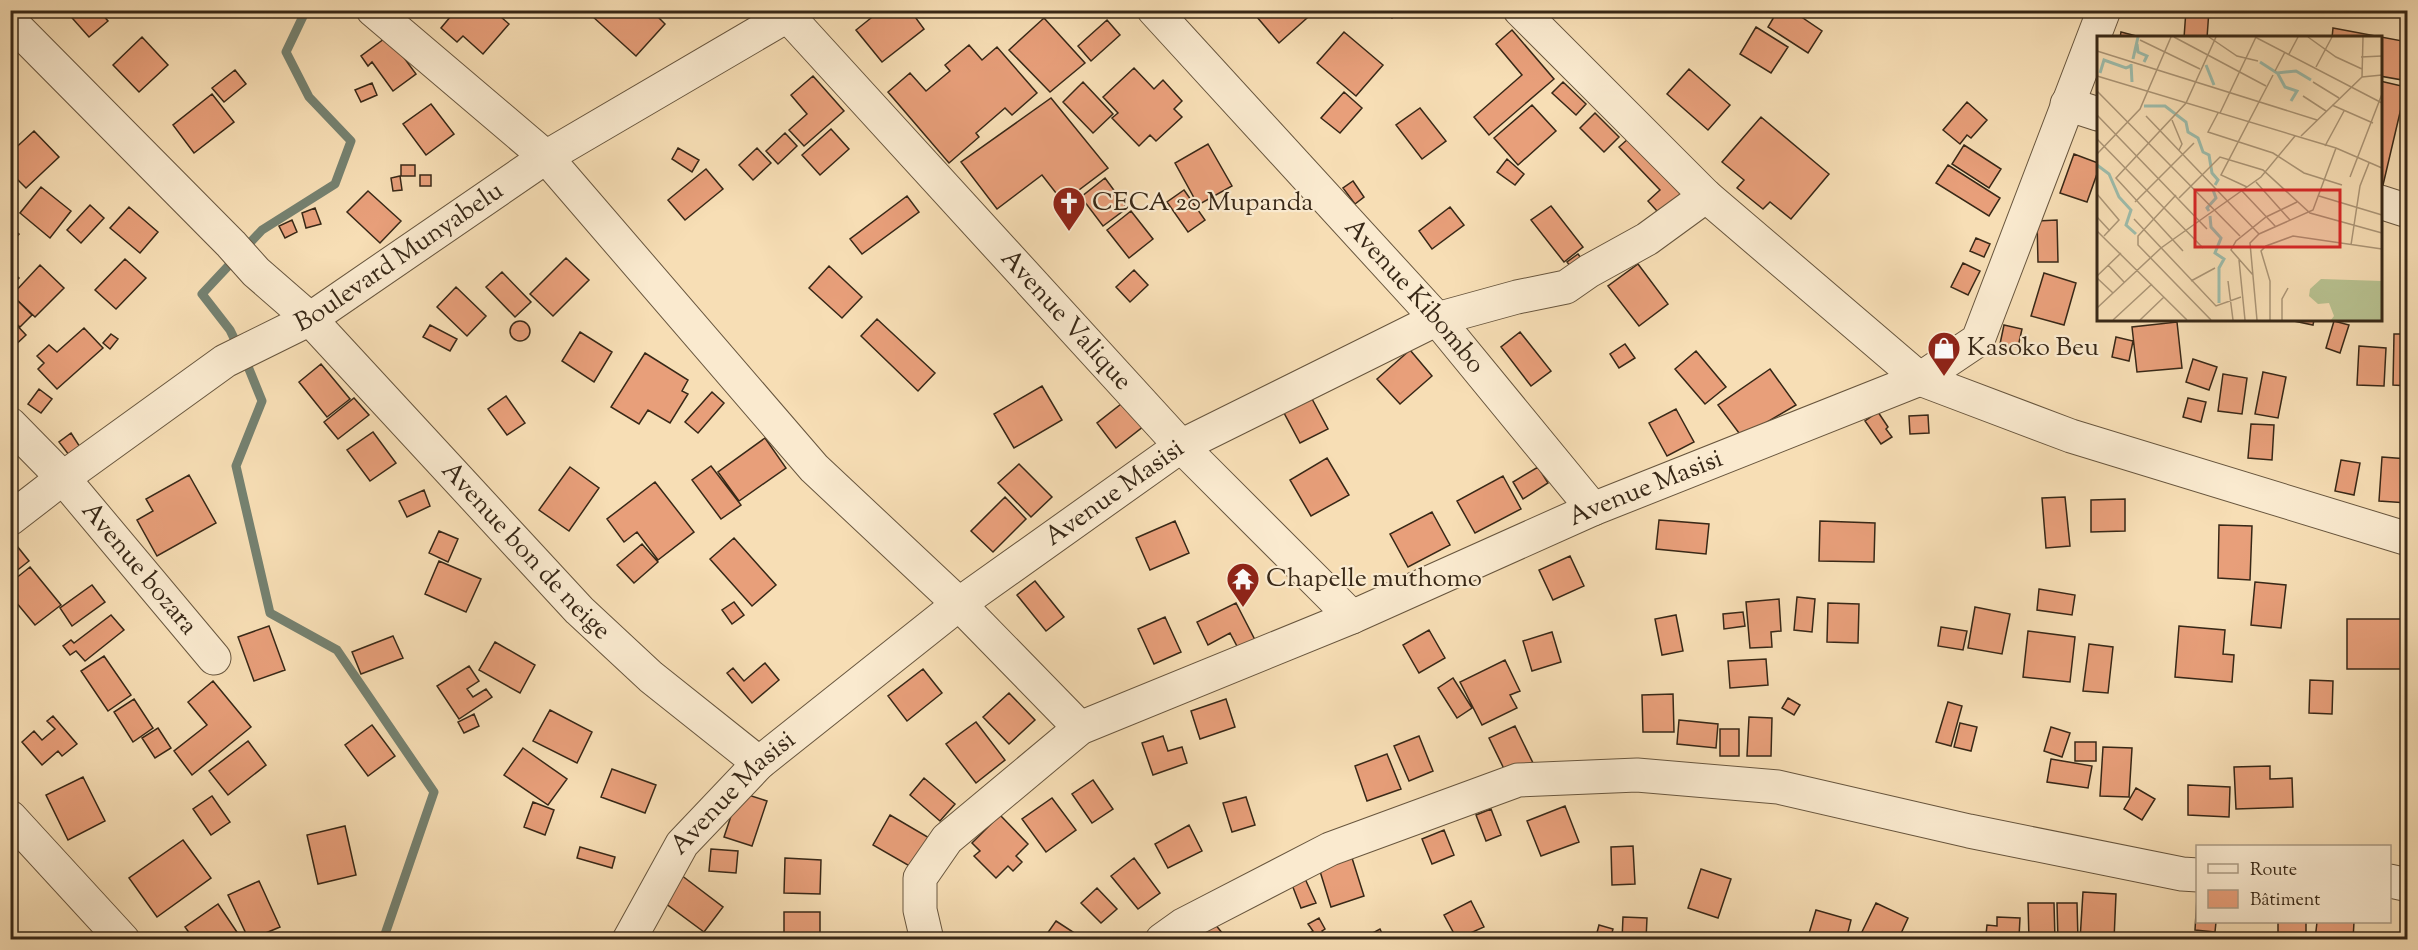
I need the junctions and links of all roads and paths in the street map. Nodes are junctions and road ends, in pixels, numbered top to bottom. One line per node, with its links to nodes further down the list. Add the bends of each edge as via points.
1 (373, 10): 9 (street)
2 (1154, 10): 14 (street, Avenue Kibombo)
3 (1520, 10): 10 (street)
4 (2104, 10): 7 (street, Avenue Masisi)
5 (792, 13): 9 (street, Boulevard Munyabelu); 17 (street, Avenue Valique)
6 (10, 21): 13 (street, Avenue bon de neige, via 256,272)
7 (2067, 104): 8 (street); 15 (street, Avenue Masisi, via 1978,340)
8 (2097, 114)
9 (546, 157): 13 (street, Boulevard Munyabelu); 22 (street, via 814,468)
10 (1706, 196): 14 (street, Avenue Masisi, via 1647,239 1566,287); 15 (street)
11 (2382, 203): 12 (street)
12 (2408, 211)
13 (310, 319): 18 (street, Boulevard Munyabelu, via 225,361); 26 (street, Avenue bon de neige, via 579,610 651,677)
14 (1437, 319): 17 (street, Avenue Masisi); 19 (street, Avenue Kibombo)
15 (1920, 379): 19 (street, Avenue Masisi); 21 (street, via 2071,436)
16 (10, 424): 18 (street, Avenue bozara)
17 (1181, 446): 22 (street, Avenue Masisi); 23 (street, Avenue Valique)
18 (63, 478): 20 (street, Boulevard Munyabelu); 24 (street, Avenue bozara)
19 (1593, 509): 23 (street, Avenue Masisi)
20 (10, 519)
21 (2408, 538)
22 (959, 604): 25 (street); 26 (street, Avenue Masisi)
23 (1352, 617): 25 (street, Avenue Masisi)
24 (214, 658)
25 (1080, 728): 33 (street, Avenue Masisi, via 947,839 920,878 920,910)
26 (759, 763): 32 (street, Avenue Masisi, via 682,844)
27 (10, 817): 31 (street)
28 (2196, 874): 34 (street, via 1969,831 1778,787 1637,775 1518,780 1330,849)
29 (2391, 882): 30 (street)
30 (2408, 885)
31 (123, 939)
32 (629, 939)
33 (927, 939)
34 (1162, 939)

